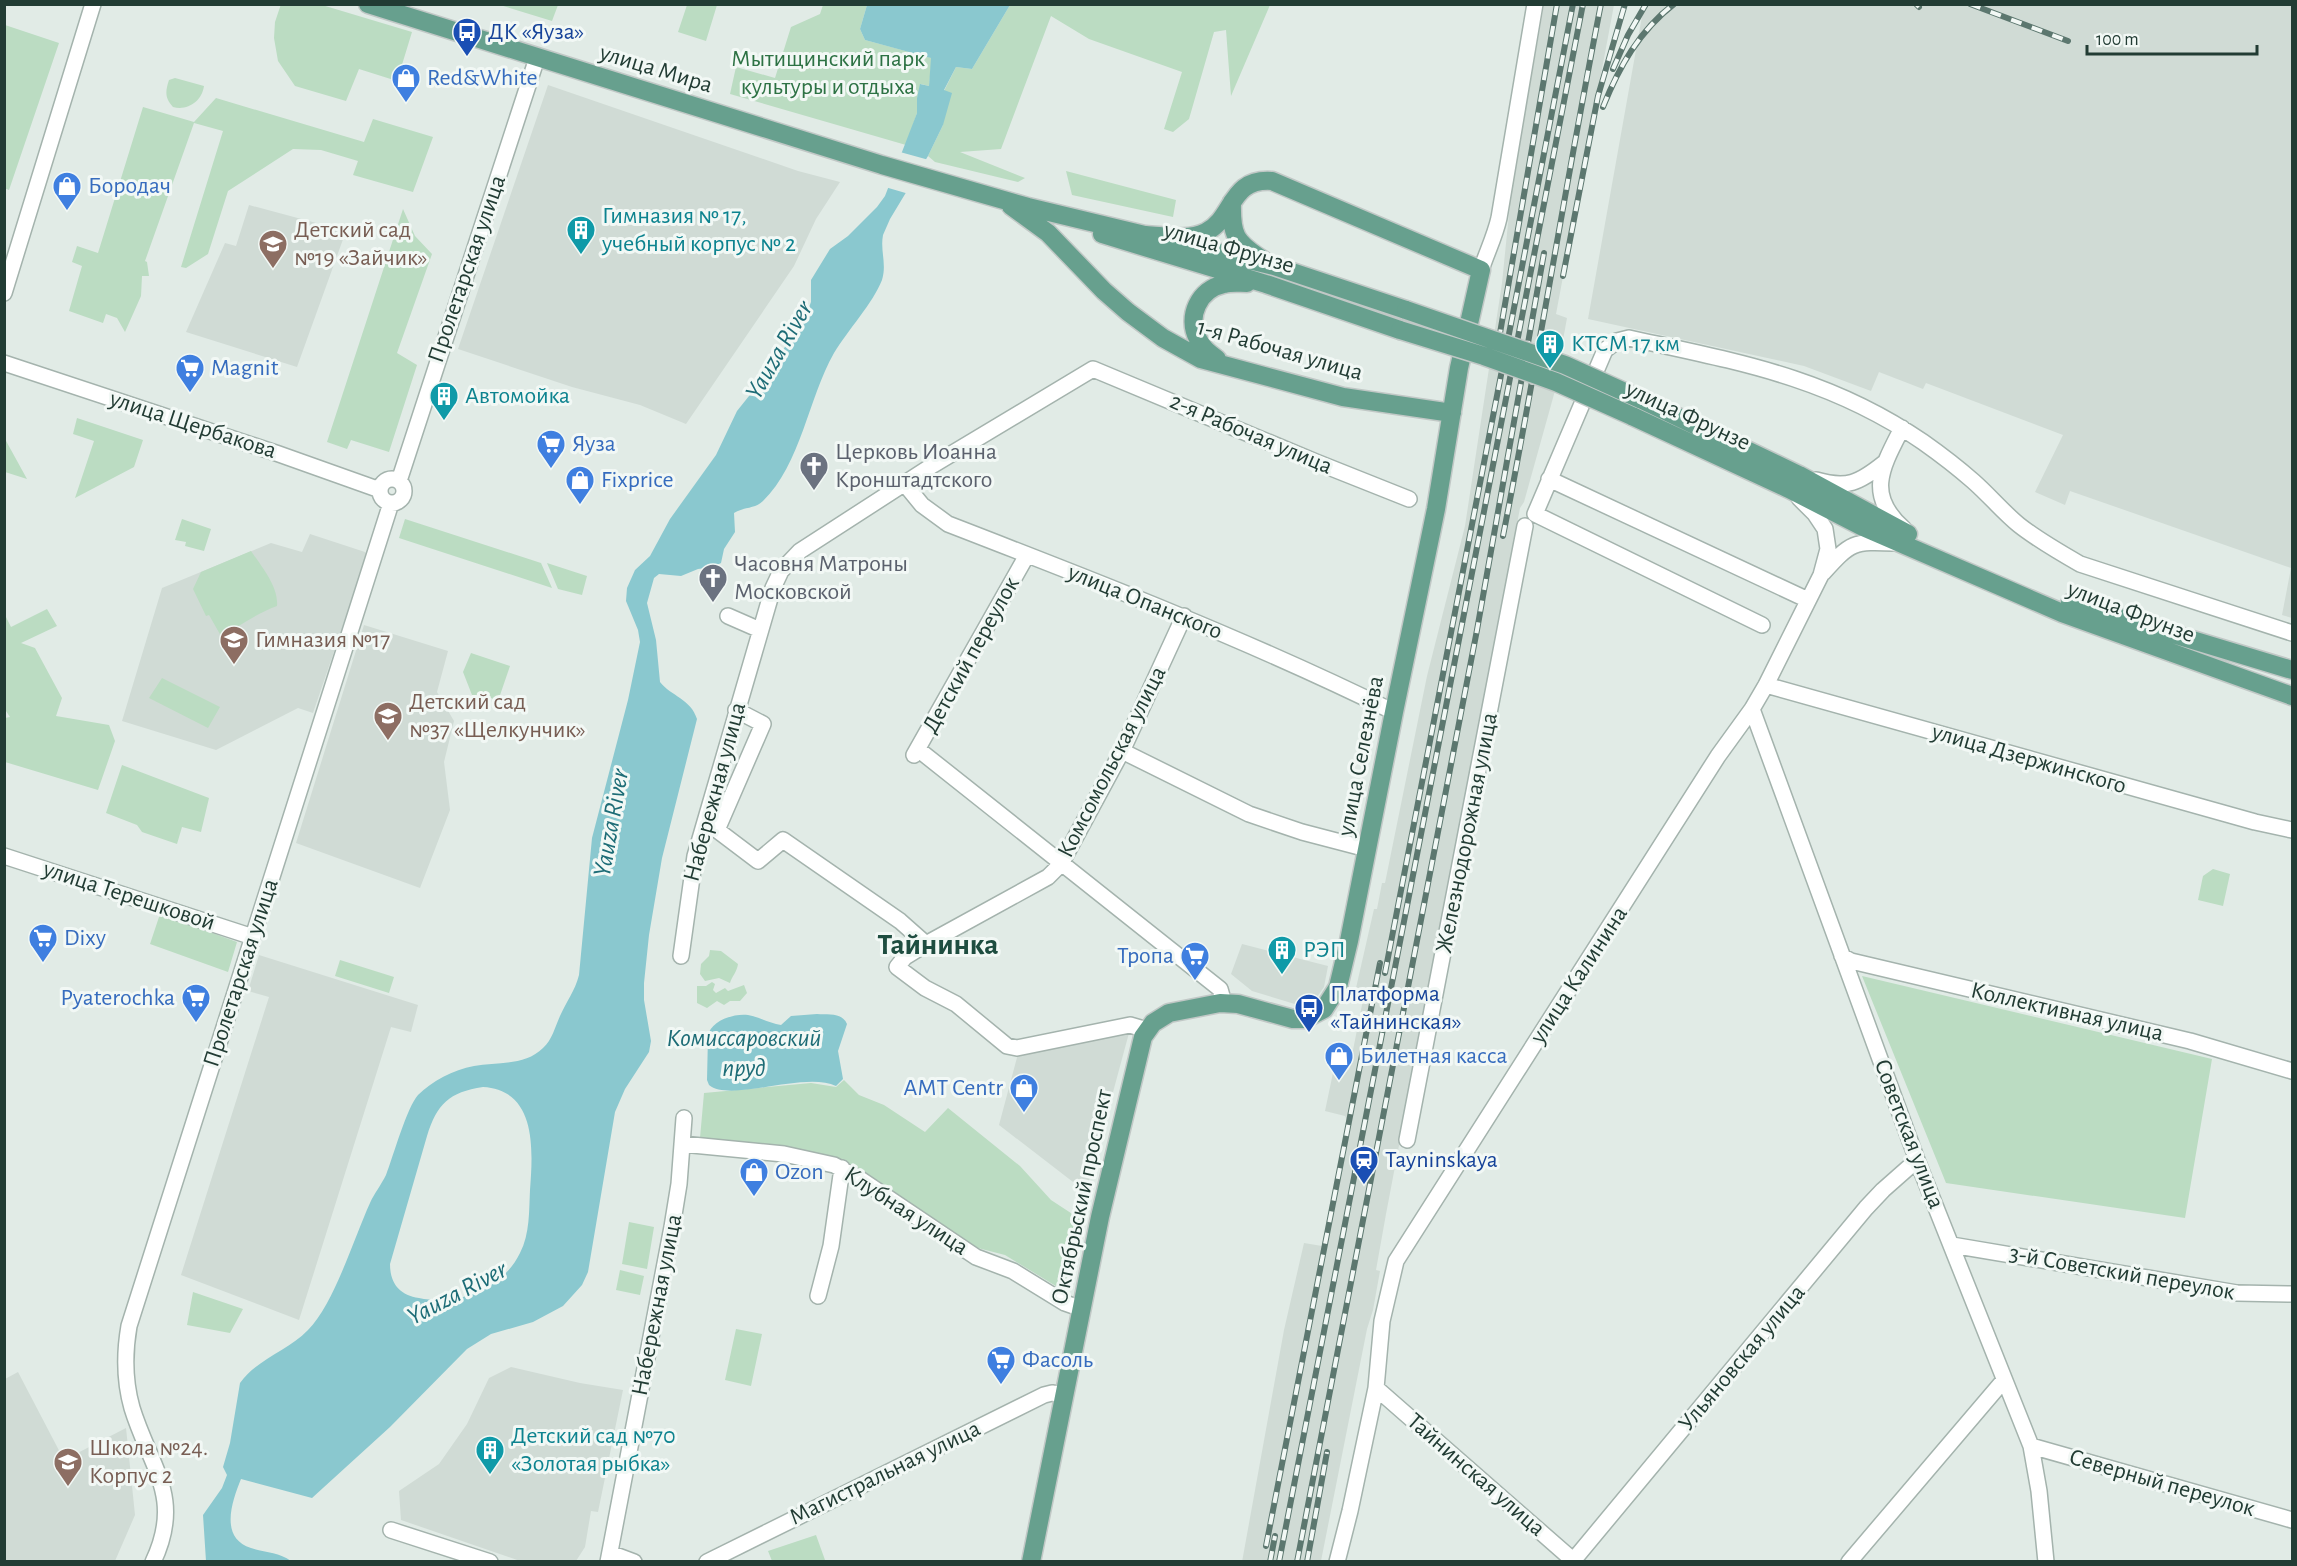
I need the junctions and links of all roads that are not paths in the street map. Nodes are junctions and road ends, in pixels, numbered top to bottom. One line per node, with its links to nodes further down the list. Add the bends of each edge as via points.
1 (93, 4): 13 (street)
2 (368, 4): 4 (main road, улица Мира)
3 (1535, 4): 11 (street, via 1499,218)
4 (537, 58): 5 (main road, улица Мира); 21 (street, Пролетарская улица)
5 (930, 179): 6 (main road, улица Фрунзе)
6 (1004, 200): 8 (main road, улица Фрунзе); 15 (main road, 1-я Рабочая улица, via 1048,233 1128,312 1163,338 1201,358)
7 (1232, 201): 9 (main road, via 1217,223 1205,232 1186,237); 10 (main road, via 1231,223 1236,238); 11 (main road, via 1248,184 1272,181)
8 (1051, 212): 9 (main road, улица Фрунзе); 12 (main road, улица Фрунзе, via 1128,244)
9 (1146, 235): 10 (main road, улица Фрунзе)
10 (1274, 266): 22 (main road, улица Фрунзе, bridge, via 1565,365 1640,399)
11 (1481, 270): 17 (main road, улица Селезнёва)
12 (1266, 284): 15 (main road, via 1224,284 1209,290 1198,302 1195,334 1203,348); 22 (main road, улица Фрунзе, bridge, via 1556,382)
13 (4, 293)
14 (4, 363): 24 (street, улица Щербакова)
15 (1223, 364): 17 (main road, 1-я Рабочая улица, via 1343,397)
16 (1093, 369): 23 (street, Набережная улица); 25 (street, 2-я Рабочая улица)
17 (1452, 413): 45 (main road, улица Селезнёва)
18 (1902, 428): 19 (street); 20 (street, Железнодорожная улица, via 1795,377 1626,338 1605,350); 37 (street, Железнодорожная улица, via 1974,482 2026,530 2080,564)
19 (1884, 464): 22 (street, via 1866,478 1848,484); 28 (street, via 1880,481 1883,503)
20 (1549, 479): 27 (street, Железнодорожная улица); 31 (street)
21 (399, 481): 24 (street, via 387,481); 26 (street, via 404,495)
22 (1794, 482): 28 (main road, улица Фрунзе); 30 (street, via 1825,530 1828,549)
23 (904, 483): 29 (street, улица Опанского, via 922,506 948,524); 36 (street, Набережная улица, via 791,558 773,588)
24 (380, 490): 26 (street, via 384,500)
25 (1409, 499)
26 (391, 503): 51 (street, Пролетарская улица)
27 (1530, 520): 35 (street); 59 (street, Железнодорожная улица)
28 (1907, 539): 30 (street, via 1857,543 1841,553); 32 (main road, улица Фрунзе, via 1986,569)
29 (1027, 555): 34 (street, улица Опанского); 50 (street, Детский переулок, via 916,752)
30 (1821, 575): 31 (street, улица Калинина)
31 (1808, 600): 40 (street, улица Калинина)
32 (2066, 608): 38 (main road); 39 (main road, улица Фрунзе); 41 (main road, улица Фрунзе); 43 (main road, via 2141,652)
33 (728, 616): 36 (street)
34 (1184, 616): 45 (street, улица Опанского); 46 (street, Комсомольская улица)
35 (1762, 625)
36 (760, 630): 44 (street, Набережная улица)
37 (2292, 633)
38 (2292, 670)
39 (2292, 684)
40 (1767, 685): 42 (street, улица Калинина); 47 (street, улица Дзержинского)
41 (2292, 696)
42 (1752, 709): 54 (street, Советская улица); 68 (street, улица Калинина, via 1718,756 1396,1261 1382,1321)
43 (2292, 709)
44 (736, 710): 52 (street, via 764,724 717,830 758,861 783,840 900,921); 53 (street, Набережная улица, via 694,856)
45 (1394, 712): 48 (main road, улица Селезнёва)
46 (1122, 751): 48 (street, via 1249,814); 50 (street, Комсомольская улица)
47 (2292, 830)
48 (1366, 849): 55 (main road, улица Селезнёва, via 1342,976 1324,1009 1300,1020)
49 (4, 856): 51 (street, улица Терешковой)
50 (1061, 864): 52 (street, Комсомольская улица, via 1048,877); 55 (street, via 1220,989)
51 (253, 937): 75 (street, Пролетарская улица, via 129,1326 125,1376 132,1408 164,1490 166,1507 164,1534)
52 (926, 944): 56 (street, Комсомольская улица, via 897,967 956,1004 1012,1047 1130,1025)
53 (681, 956)
54 (1842, 956): 57 (street, Коллективная улица, via 2190,1041); 61 (street, Советская улица)
55 (1224, 1003): 56 (main road, via 1169,1013)
56 (1147, 1030): 66 (main road, Октябрьский проспект, via 1136,1058)
57 (2292, 1071)
58 (684, 1118): 60 (street, Набережная улица)
59 (1407, 1140)
60 (682, 1144): 62 (street, Клубная улица, via 784,1154); 73 (street, Набережная улица, via 672,1227)
61 (1917, 1160): 63 (street, Советская улица); 74 (street, Ульяновская улица, via 1866,1208)
62 (842, 1168): 65 (street, via 831,1246); 66 (street, Клубная улица, via 976,1257 1013,1271)
63 (1952, 1245): 64 (street, 3-й Советский переулок, via 2237,1293); 67 (street, Советская улица)
64 (2292, 1294)
65 (818, 1296)
66 (1082, 1309): 69 (main road, Октябрьский проспект)
67 (2004, 1380): 70 (street, Советская улица); 81 (street)
68 (1376, 1388): 74 (street, Тайнинская улица); 80 (street)
69 (1065, 1395): 78 (street, Магистральная улица, via 1044,1395); 79 (main road, Октябрьский проспект)
70 (2031, 1446): 71 (street, Северный переулок); 82 (street, Советская улица)
71 (2292, 1520)
72 (391, 1530): 76 (street)
73 (609, 1557): 77 (street)
74 (1574, 1561)
75 (153, 1562)
76 (490, 1562)
77 (634, 1562)
78 (707, 1562)
79 (1031, 1562)
80 (1337, 1562)
81 (1849, 1562)
82 (2046, 1562)

